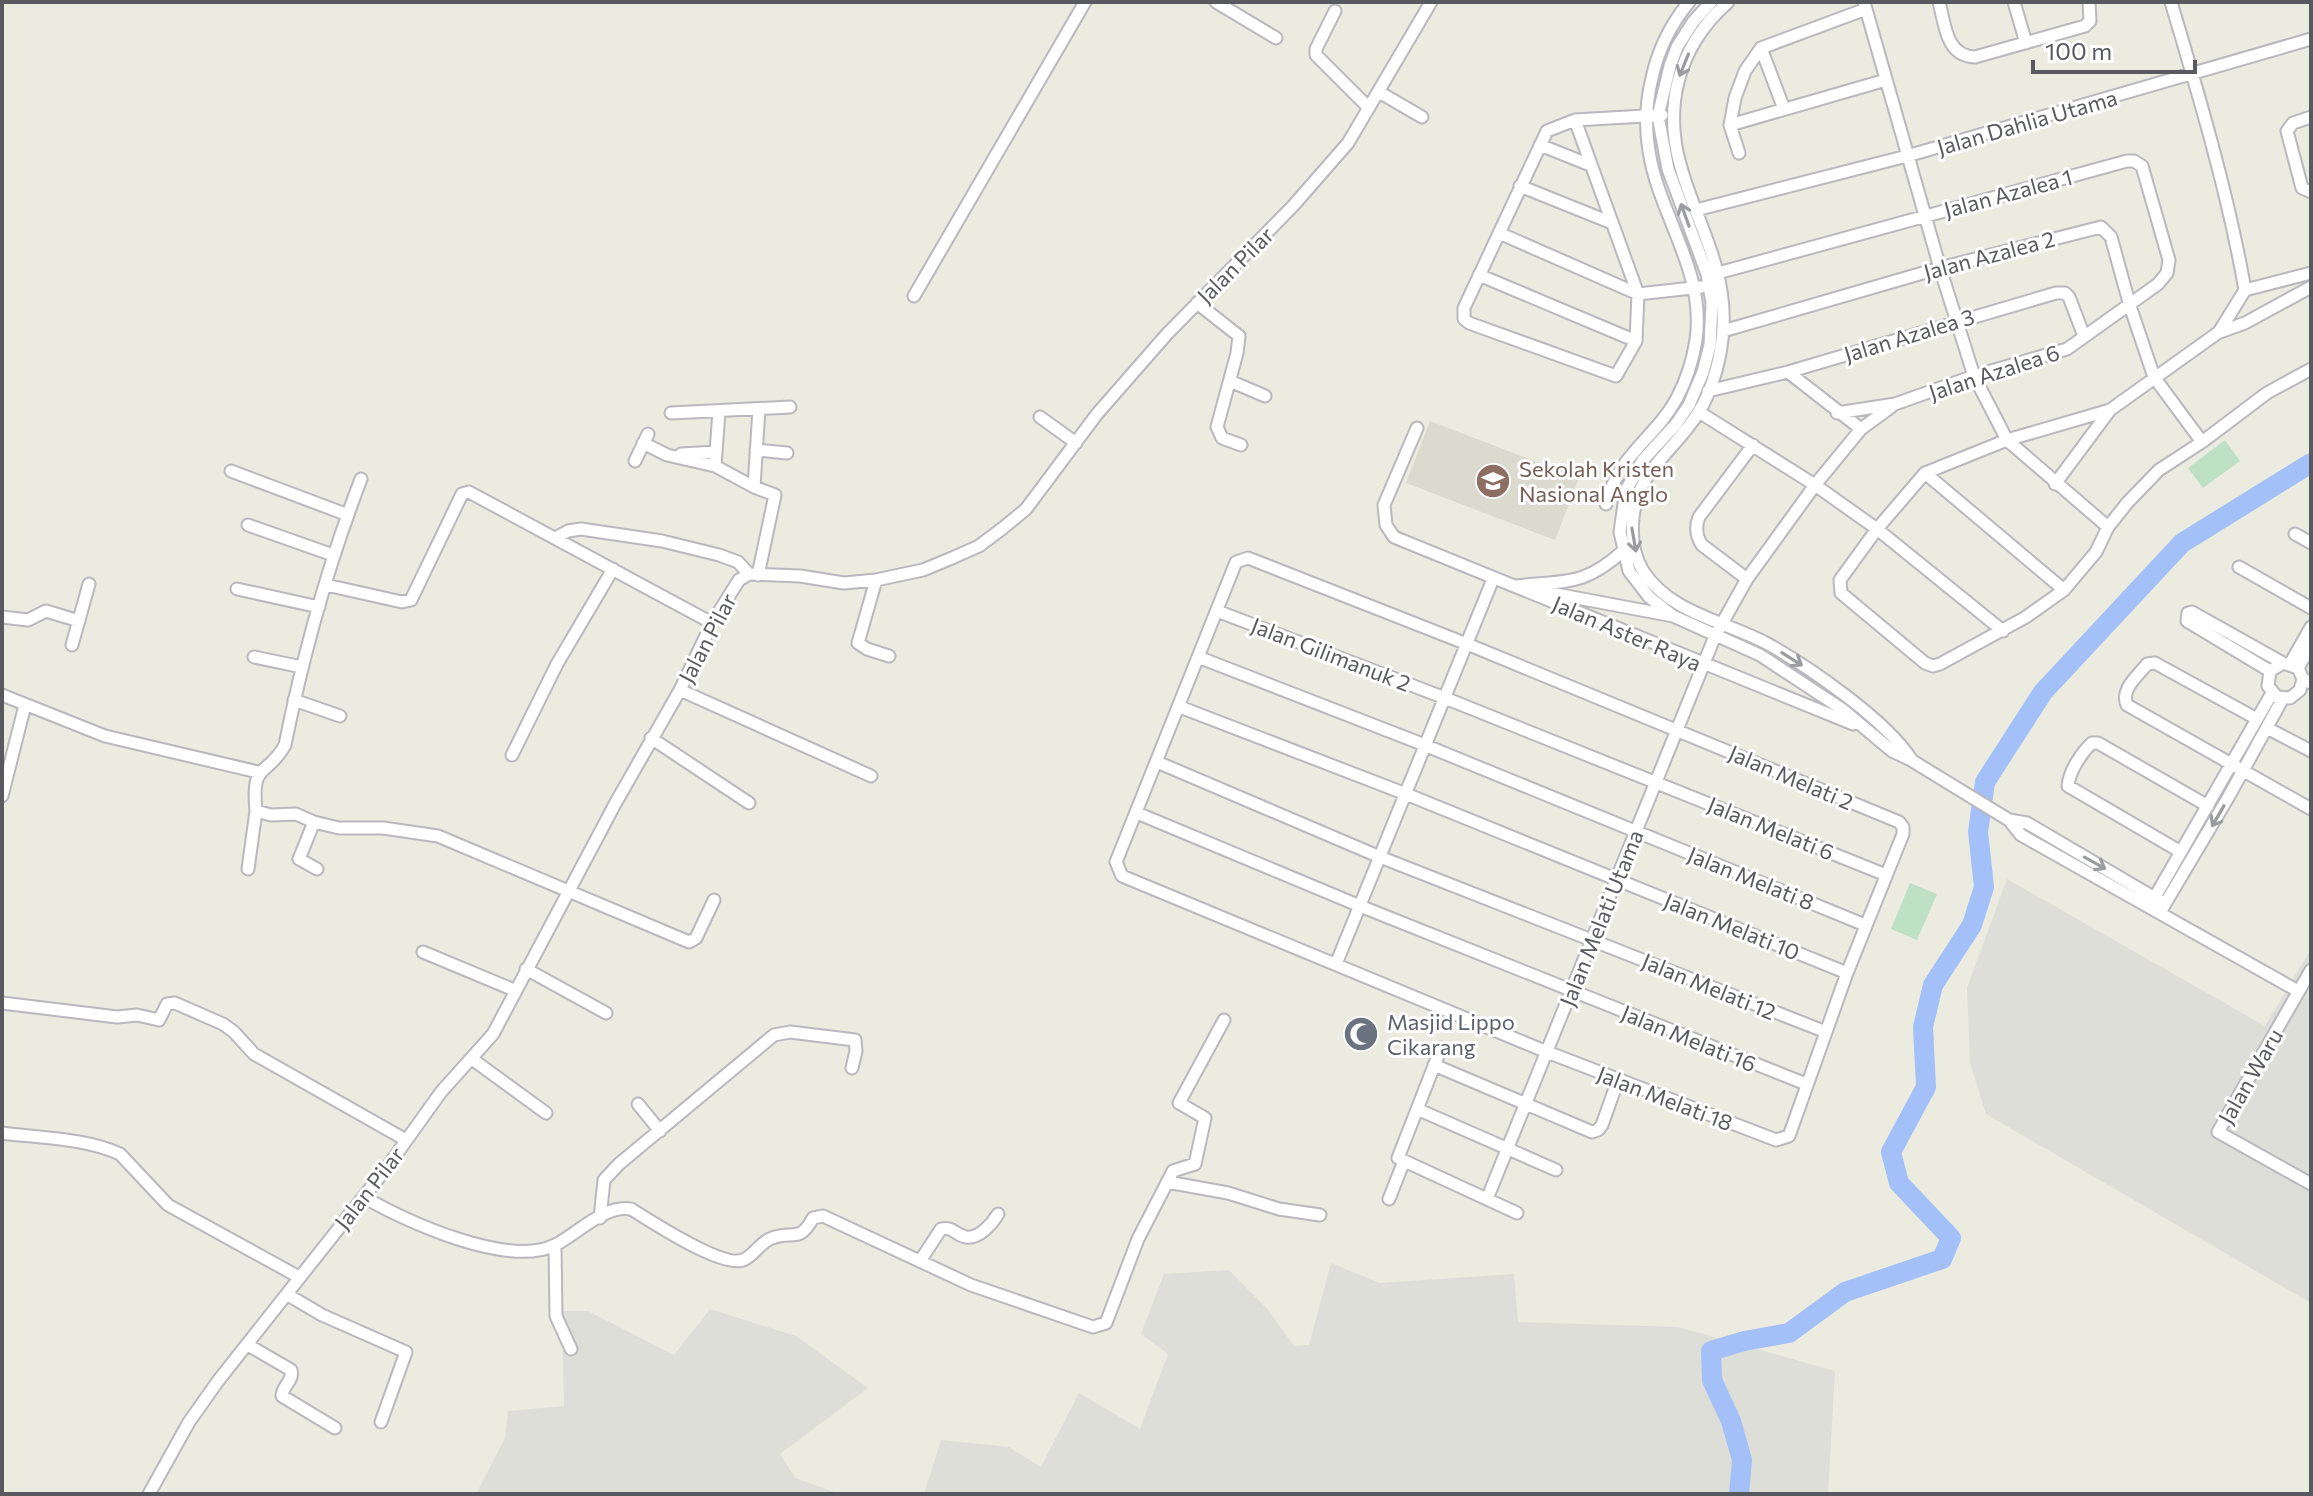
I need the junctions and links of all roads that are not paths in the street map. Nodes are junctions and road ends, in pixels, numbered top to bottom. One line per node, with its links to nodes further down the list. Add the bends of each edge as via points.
1 (1085, 2): 46 (street)
2 (1216, 2): 13 (street)
3 (1431, 2): 19 (street, Jalan Pilar)
4 (1689, 2): 22 (street, via 1658,57 1649,93)
5 (1711, 2): 22 (street, via 1677,47)
6 (1728, 2): 22 (street, one-way to 22, via 1692,45)
7 (1939, 2): 15 (street, via 1951,45 1965,57)
8 (2014, 2): 15 (street)
9 (2089, 2): 15 (street, via 2085,26)
10 (2171, 2): 17 (street)
11 (1865, 6): 16 (street); 18 (street)
12 (1335, 11): 20 (street, via 1316,55)
13 (1276, 38)
14 (2311, 39): 17 (street, Jalan Dahlia Utama)
15 (2026, 43)
16 (1761, 48): 21 (street); 26 (street, via 1739,85)
17 (2192, 74): 29 (street, Jalan Dahlia Utama); 44 (street)
18 (1886, 80): 21 (street); 29 (street)
19 (1379, 92): 20 (street, Jalan Pilar); 23 (street)
20 (1369, 108): 47 (street, Jalan Pilar, via 1348,143 1302,196)
21 (1784, 109): 26 (street)
22 (1659, 116): 25 (street); 33 (street); 41 (street, one-way to 22, via 1668,169); 43 (street, via 1649,154)
23 (1422, 117)
24 (2311, 117): 32 (street, via 2287,131 2302,188)
25 (1575, 120): 27 (street, via 1547,131); 30 (street)
26 (1730, 125): 28 (street)
27 (1540, 145): 30 (street); 31 (street)
28 (1739, 153)
29 (1907, 156): 33 (street, Jalan Dahlia Utama); 34 (street)
30 (1590, 165): 35 (street)
31 (1520, 186): 35 (street); 36 (street)
32 (2311, 192)
33 (1696, 210): 38 (street)
34 (1925, 215): 37 (street); 38 (street, Jalan Azalea 1); 48 (street, Jalan Azalea 1, via 2134,161 2142,166 2170,267)
35 (1612, 223): 45 (street)
36 (1499, 233): 40 (street); 45 (street)
37 (1940, 268): 48 (street, Jalan Azalea 2, via 2101,227 2111,237); 49 (street); 50 (street, Jalan Azalea 2)
38 (1718, 273): 50 (street)
39 (2311, 273): 44 (street)
40 (1479, 275): 53 (street); 53 (street, via 1464,319 1611,376 1620,372)
41 (1709, 286): 43 (street); 65 (street, via 1710,345)
42 (2311, 287): 51 (street)
43 (1694, 288): 45 (street); 61 (street, via 1696,340)
44 (2245, 290): 51 (street)
45 (1638, 294): 53 (street)
46 (914, 296)
47 (1197, 303): 58 (street, via 1239,336); 75 (street, Jalan Pilar)
48 (2130, 306): 52 (street, Jalan Azalea 6); 57 (street, Jalan Azalea 2)
49 (1956, 320): 52 (street, Jalan Azalea 3, via 2065,293); 55 (street, Jalan Azalea 3); 56 (street)
50 (1723, 331): 59 (street)
51 (2219, 332): 57 (street)
52 (2084, 336): 56 (street, Jalan Azalea 6, via 2059,352)
53 (1636, 341)
54 (2311, 369): 74 (street, via 2267,393)
55 (1788, 372): 59 (street, Jalan Azalea 3); 69 (street)
56 (1974, 376): 62 (street, Jalan Azalea 6); 73 (street)
57 (2154, 377): 66 (street); 74 (street, Jalan Azalea 2)
58 (1230, 381): 60 (street); 76 (street, via 1217,427 1222,438)
59 (1708, 391): 65 (street)
60 (1265, 396)
61 (1677, 399): 65 (street); 90 (street, via 1625,461 1607,500)
62 (1895, 404): 69 (street, Jalan Azalea 6); 72 (street, Jalan Azalea 6)
63 (790, 407): 64 (street)
64 (759, 409): 67 (street); 78 (street)
65 (1694, 409): 77 (street); 90 (street, via 1643,460); 118 (street, Jalan Aster Raya, one-way to 118, via 1636,495 1632,534 1642,569 1656,587 1679,605)
66 (2110, 410): 73 (street); 87 (street)
67 (719, 411): 68 (street); 79 (street)
68 (671, 413)
69 (1837, 413): 72 (street)
70 (1040, 417): 75 (street)
71 (1417, 428): 103 (street, Jalan Aster Raya, via 1384,505 1386,525 1394,537)
72 (1861, 429): 88 (street, Jalan Azalea 6)
73 (2007, 440): 85 (street); 87 (street)
74 (2202, 442): 93 (street, via 2159,470)
75 (1076, 443): 105 (street, Jalan Pilar, via 1026,509 979,546 923,570)
76 (1241, 445)
77 (1753, 445): 88 (street); 104 (street, via 1696,525 1702,545)
78 (756, 450): 80 (street); 89 (street)
79 (716, 452): 81 (street); 83 (street)
80 (787, 453)
81 (667, 455): 82 (street, via 646,438); 83 (street)
82 (635, 461)
83 (715, 466): 89 (street)
84 (231, 471): 91 (street)
85 (1925, 473): 94 (street); 110 (street)
86 (361, 479): 91 (street)
87 (2055, 484): 93 (street)
88 (1815, 485): 94 (street); 104 (street, Jalan Azalea 6)
89 (754, 487): 102 (street, via 775,495)
90 (1623, 500): 98 (street)
91 (348, 515): 99 (street)
92 (248, 525): 99 (street)
93 (2108, 527): 110 (street, via 2096,552)
94 (1877, 529): 120 (street); 120 (street, via 1839,589 1925,663 1933,666)
95 (2295, 534): 97 (street)
96 (555, 538): 101 (street); 102 (street, via 581,529 662,541 738,562); 107 (street, via 466,492 411,600)
97 (2311, 543)
98 (1623, 551): 108 (street, via 1575,581); 114 (street, via 1641,589)
99 (333, 555): 107 (street)
100 (2239, 567): 112 (street)
101 (613, 569): 117 (street); 147 (street)
102 (754, 575): 105 (street, Jalan Pilar, via 844,583); 117 (street, Jalan Pilar, via 739,580)
103 (1493, 579): 108 (street, Jalan Aster Raya); 122 (street)
104 (1747, 579): 118 (street, Jalan Melati Utama)
105 (876, 580): 125 (street, via 858,643)
106 (89, 584): 116 (street)
107 (326, 585): 111 (street)
108 (1516, 587): 114 (street); 128 (street, Jalan Aster Raya)
109 (237, 589): 111 (street)
110 (2064, 590): 120 (street)
111 (319, 607): 129 (street)
112 (2311, 608)
113 (1217, 611): 122 (street, Jalan Melati 2, via 1236,562 1248,558); 127 (street); 135 (street, Jalan Gilimanuk 2)
114 (1673, 616): 121 (street, Jalan Aster Raya)
115 (2, 617): 116 (street, via 28,620 46,611)
116 (79, 621): 123 (street)
117 (712, 623): 132 (street, Jalan Pilar)
118 (1722, 624): 121 (street, Jalan Melati Utama); 148 (street, Jalan Aster Raya, one-way to 148, via 1812,672 1899,741)
119 (2311, 627): 131 (street)
120 (2003, 631)
121 (1715, 636): 128 (street, Jalan Melati Utama); 141 (street, Jalan Aster Raya, via 1760,655)
122 (1467, 644): 135 (street); 143 (street, Jalan Melati 2)
123 (72, 645)
124 (2311, 645): 131 (street)
125 (889, 656)
126 (254, 657): 129 (street)
127 (1198, 657): 138 (street); 145 (street, Jalan Melati 8)
128 (1703, 664): 141 (street, Jalan Aster Raya); 143 (street, Jalan Melati Utama)
129 (302, 667): 136 (street)
130 (2270, 671): 131 (street); 131 (street, via 2187,621 2188,613); 134 (street, via 2267,679)
131 (2299, 678): 134 (street, via 2290,698)
132 (680, 690): 144 (street, Jalan Pilar); 153 (street)
133 (2, 695): 137 (street)
134 (2278, 696): 140 (street); 142 (street)
135 (1445, 698): 145 (street); 154 (street, Jalan Gilimanuk 2)
136 (294, 700): 139 (street); 152 (street, via 285,745)
137 (25, 705): 152 (street, via 105,736); 156 (street)
138 (1180, 707): 149 (street); 155 (street, Jalan Melati 10)
139 (340, 716)
140 (2257, 719): 150 (street); 150 (street, via 2155,663 2147,664 2125,691 2127,705)
141 (1861, 727): 148 (street, Jalan Aster Raya)
142 (2267, 728): 146 (street); 151 (street)
143 (1677, 730): 154 (street, Jalan Melati Utama); 169 (street, Jalan Melati 2, via 1899,822 1903,827)
144 (651, 738): 157 (street); 171 (street, Jalan Pilar)
145 (1425, 746): 155 (street); 163 (street, Jalan Melati 8)
146 (2311, 751)
147 (512, 755)
148 (1911, 760): 174 (street, via 2009,820 2021,835)
149 (1157, 762): 161 (street); 165 (street, Jalan Melati 12)
150 (2232, 764): 151 (street); 158 (street)
151 (2243, 770): 159 (street); 168 (street, one-way to 168)
152 (258, 772): 160 (street)
153 (871, 776)
154 (1656, 782): 163 (street, Jalan Melati Utama); 169 (street, Jalan Melati 6)
155 (1406, 794): 165 (street); 170 (street, Jalan Melati 10)
156 (2, 796)
157 (749, 803)
158 (2208, 806): 164 (street); 164 (street, via 2098,743 2086,748 2068,778 2068,786)
159 (2311, 809)
160 (256, 811): 162 (street, via 296,814); 166 (street)
161 (1137, 813): 173 (street, Jalan Melati 16); 178 (street, Jalan Melati 18, via 1116,862 1122,876)
162 (314, 822): 167 (street, via 299,859); 171 (street, via 438,836)
163 (1636, 831): 170 (street, Jalan Melati Utama); 175 (street, Jalan Melati 8)
164 (2179, 856): 168 (street); 174 (street)
165 (1380, 857): 173 (street); 176 (street, Jalan Melati 12)
166 (248, 869)
167 (317, 869)
168 (2187, 869): 174 (street)
169 (1886, 875): 175 (street)
170 (1617, 879): 176 (street, Jalan Melati Utama); 181 (street, Jalan Melati 10)
171 (567, 893): 172 (street, via 689,942); 179 (street, Jalan Pilar)
172 (714, 900)
173 (1360, 906): 178 (street); 183 (street, Jalan Melati 16)
174 (2157, 906): 184 (street)
175 (1865, 925): 181 (street)
176 (1592, 940): 183 (street, Jalan Melati Utama); 188 (street, Jalan Melati 12)
177 (423, 952): 182 (street)
178 (1336, 964): 190 (street, Jalan Melati 18)
179 (526, 969): 182 (street, Jalan Pilar); 186 (street)
180 (2311, 970): 184 (street, Jalan Waru)
181 (1847, 973): 188 (street)
182 (514, 990): 191 (street, Jalan Pilar, via 493,1034)
183 (1572, 991): 190 (street, Jalan Melati Utama); 195 (street, Jalan Melati 16)
184 (2298, 991): 207 (street, Jalan Waru, via 2218,1132)
185 (2, 1003): 202 (street, via 159,1020 167,1004 175,1003 223,1024 254,1054)
186 (606, 1013)
187 (1224, 1020): 206 (street, via 1179,1103 1205,1118 1195,1164 1175,1168)
188 (1826, 1032): 195 (street)
189 (1441, 1048): 192 (street)
190 (1547, 1052): 194 (street, Jalan Melati 18); 197 (street, Jalan Melati Utama)
191 (472, 1059): 199 (street); 202 (street, Jalan Pilar)
192 (1434, 1065): 197 (street); 198 (street)
193 (852, 1068): 200 (street, via 855,1040 782,1032)
194 (1618, 1080): 195 (street, Jalan Melati 18, via 1776,1140 1792,1130); 197 (street, via 1602,1125 1592,1132)
195 (1806, 1084)
196 (638, 1104): 200 (street)
197 (1525, 1104): 203 (street, Jalan Melati Utama)
198 (1417, 1109): 203 (street); 204 (street)
199 (546, 1113)
200 (660, 1131): 214 (street, via 604,1180)
201 (2, 1133): 217 (street, via 120,1154 168,1205)
202 (406, 1140): 208 (street, Jalan Pilar)
203 (1508, 1149): 205 (street); 210 (street, Jalan Melati Utama)
204 (1401, 1160): 209 (street); 210 (street)
205 (1556, 1170)
206 (1167, 1182): 213 (street); 216 (street, via 1100,1327 971,1285)
207 (2311, 1184)
208 (364, 1197): 215 (street, via 454,1238 529,1251); 217 (street, Jalan Pilar)
209 (1389, 1199)
210 (1487, 1199): 211 (street)
211 (1517, 1213)
212 (998, 1214): 216 (street, via 986,1229 970,1236 941,1229)
213 (1320, 1215)
214 (600, 1218): 215 (street); 216 (street, via 631,1209 695,1247 737,1261 773,1237 797,1236 813,1218 823,1216)
215 (555, 1246): 220 (street, via 556,1316)
216 (920, 1261)
217 (299, 1277): 218 (street, Jalan Pilar)
218 (288, 1295): 219 (street, Jalan Pilar); 221 (street, via 406,1352)
219 (248, 1345): 222 (street, via 291,1370 282,1396); 223 (street, Jalan Pilar, via 189,1422)
220 (571, 1349)
221 (381, 1422)
222 (335, 1428)
223 (149, 1494)

